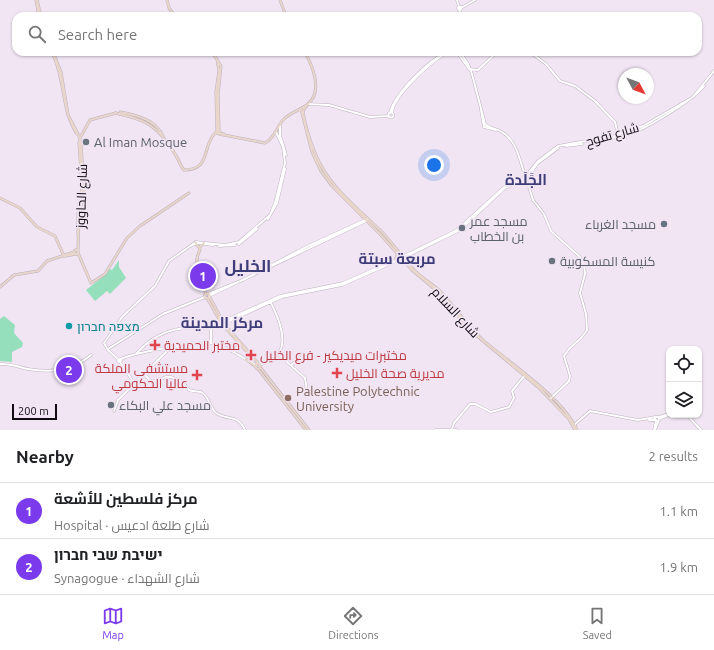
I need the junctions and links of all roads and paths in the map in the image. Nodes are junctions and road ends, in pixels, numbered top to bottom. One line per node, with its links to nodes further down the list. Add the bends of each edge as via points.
1 (37, 0): 7 (main road)
2 (167, 0): 8 (main road)
3 (280, 0): 9 (main road)
4 (457, 0): 6 (street)
5 (475, 0): 6 (street)
6 (460, 8): 10 (street)
7 (39, 12)
8 (172, 12)
9 (284, 12)
10 (461, 12)
11 (54, 56): 33 (main road, شارع الحاووز, via 60,66 68,115)
12 (215, 56): 29 (main road, via 219,71 216,92)
13 (307, 56): 21 (main road, via 316,84)
14 (440, 56): 25 (street, via 407,85 393,104)
15 (443, 56): 25 (street, via 407,87)
16 (461, 56): 19 (street)
17 (493, 56): 19 (street, via 478,70)
18 (535, 56): 32 (street, via 560,81 575,86 597,103 615,122)
19 (470, 69): 34 (street, via 486,126 505,134 513,142)
20 (714, 72): 32 (street, via 691,100 644,127)
21 (312, 99): 22 (main road); 23 (main road)
22 (314, 103): 23 (street); 26 (street, via 370,118)
23 (308, 104): 24 (main road); 38 (main road, شارع السلام, via 304,113 309,141 322,170)
24 (300, 109): 27 (main road); 37 (main road, شارع السلام, via 308,141 321,171 341,196)
25 (391, 113): 26 (street); 26 (street, via 392,117)
26 (388, 116)
27 (281, 123): 28 (main road); 31 (street)
28 (276, 131): 30 (main road); 31 (street)
29 (218, 133): 30 (main road, via 265,143); 33 (main road, via 212,136 202,163 196,168 184,170 157,126 150,121 115,113 90,120)
30 (273, 135): 31 (street)
31 (279, 136): 40 (street, via 285,163 276,203 267,218 239,242 225,245 203,241); 41 (street, via 285,148 286,163 273,213 241,243 222,246)
32 (618, 136): 34 (street, via 560,147 538,163)
33 (79, 138): 43 (main road, شارع الحاووز, via 84,192)
34 (526, 178): 46 (street, via 505,188 460,230); 47 (street, via 503,188 457,230); 73 (street, via 533,200 544,214 551,232 580,257 584,265 585,274 580,293 587,330 564,356 570,377)
35 (189, 193): 43 (main road, via 140,226 127,238 105,274 97,281 91,283)
36 (0, 198): 45 (main road, via 24,212 37,227 56,238)
37 (362, 216): 38 (main road, شارع السلام); 39 (main road)
38 (367, 220): 39 (street); 44 (main road, شارع السلام); 47 (main road, شارع السلام); 51 (street)
39 (362, 221): 51 (street)
40 (196, 243): 41 (street); 42 (main road); 55 (street, via 169,261 155,286 122,317)
41 (204, 243): 42 (main road)
42 (200, 249): 51 (main road, via 197,271)
43 (76, 252): 45 (main road)
44 (397, 254): 47 (main road, شارع السلام); 48 (main road)
45 (64, 256): 50 (main road, via 47,261 38,272 12,276)
46 (408, 256): 47 (street); 49 (main road)
47 (402, 258): 48 (street); 49 (main road, شارع السلام)
48 (396, 260): 49 (main road); 52 (street, via 338,284 290,293)
49 (406, 262): 70 (main road, شارع السلام, via 440,292 483,340)
50 (0, 287)
51 (207, 296): 53 (main road); 59 (street, via 163,314)
52 (270, 301): 53 (street); 61 (street, via 282,329)
53 (223, 323): 54 (street); 64 (main road, via 247,352); 68 (main road)
54 (211, 328): 56 (street); 60 (street, via 170,330 141,348)
55 (104, 343): 57 (street); 59 (street)
56 (211, 343): 58 (street); 64 (street)
57 (102, 345)
58 (169, 348): 60 (street); 69 (street)
59 (108, 350): 65 (street)
60 (136, 354): 65 (street)
61 (278, 354): 67 (street); 68 (street)
62 (91, 355): 66 (street, via 59,370)
63 (303, 356): 67 (street)
64 (246, 359): 68 (street)
65 (120, 360): 71 (street)
66 (0, 364)
67 (291, 365): 72 (street, via 305,378)
68 (258, 366): 81 (main road); 81 (main road)
69 (143, 373): 71 (street); 80 (street, via 152,382 166,377 182,382 189,390 200,391 206,395 212,410 237,420)
70 (524, 375): 73 (main road, شارع السلام); 79 (street, via 512,391 514,398 509,407 490,412 472,404 464,410)
71 (134, 383): 74 (street, via 115,403)
72 (307, 390)
73 (551, 399): 78 (main road, شارع السلام)
74 (114, 411)
75 (666, 415): 77 (street)
76 (691, 418): 86 (street)
77 (657, 419): 78 (street, via 637,421 591,412); 85 (street)
78 (574, 425): 84 (main road, شارع السلام)
79 (452, 429): 82 (street); 83 (street)
80 (245, 430)
81 (308, 430)
82 (435, 430)
83 (457, 430)
84 (576, 430)
85 (655, 430)
86 (702, 430)

